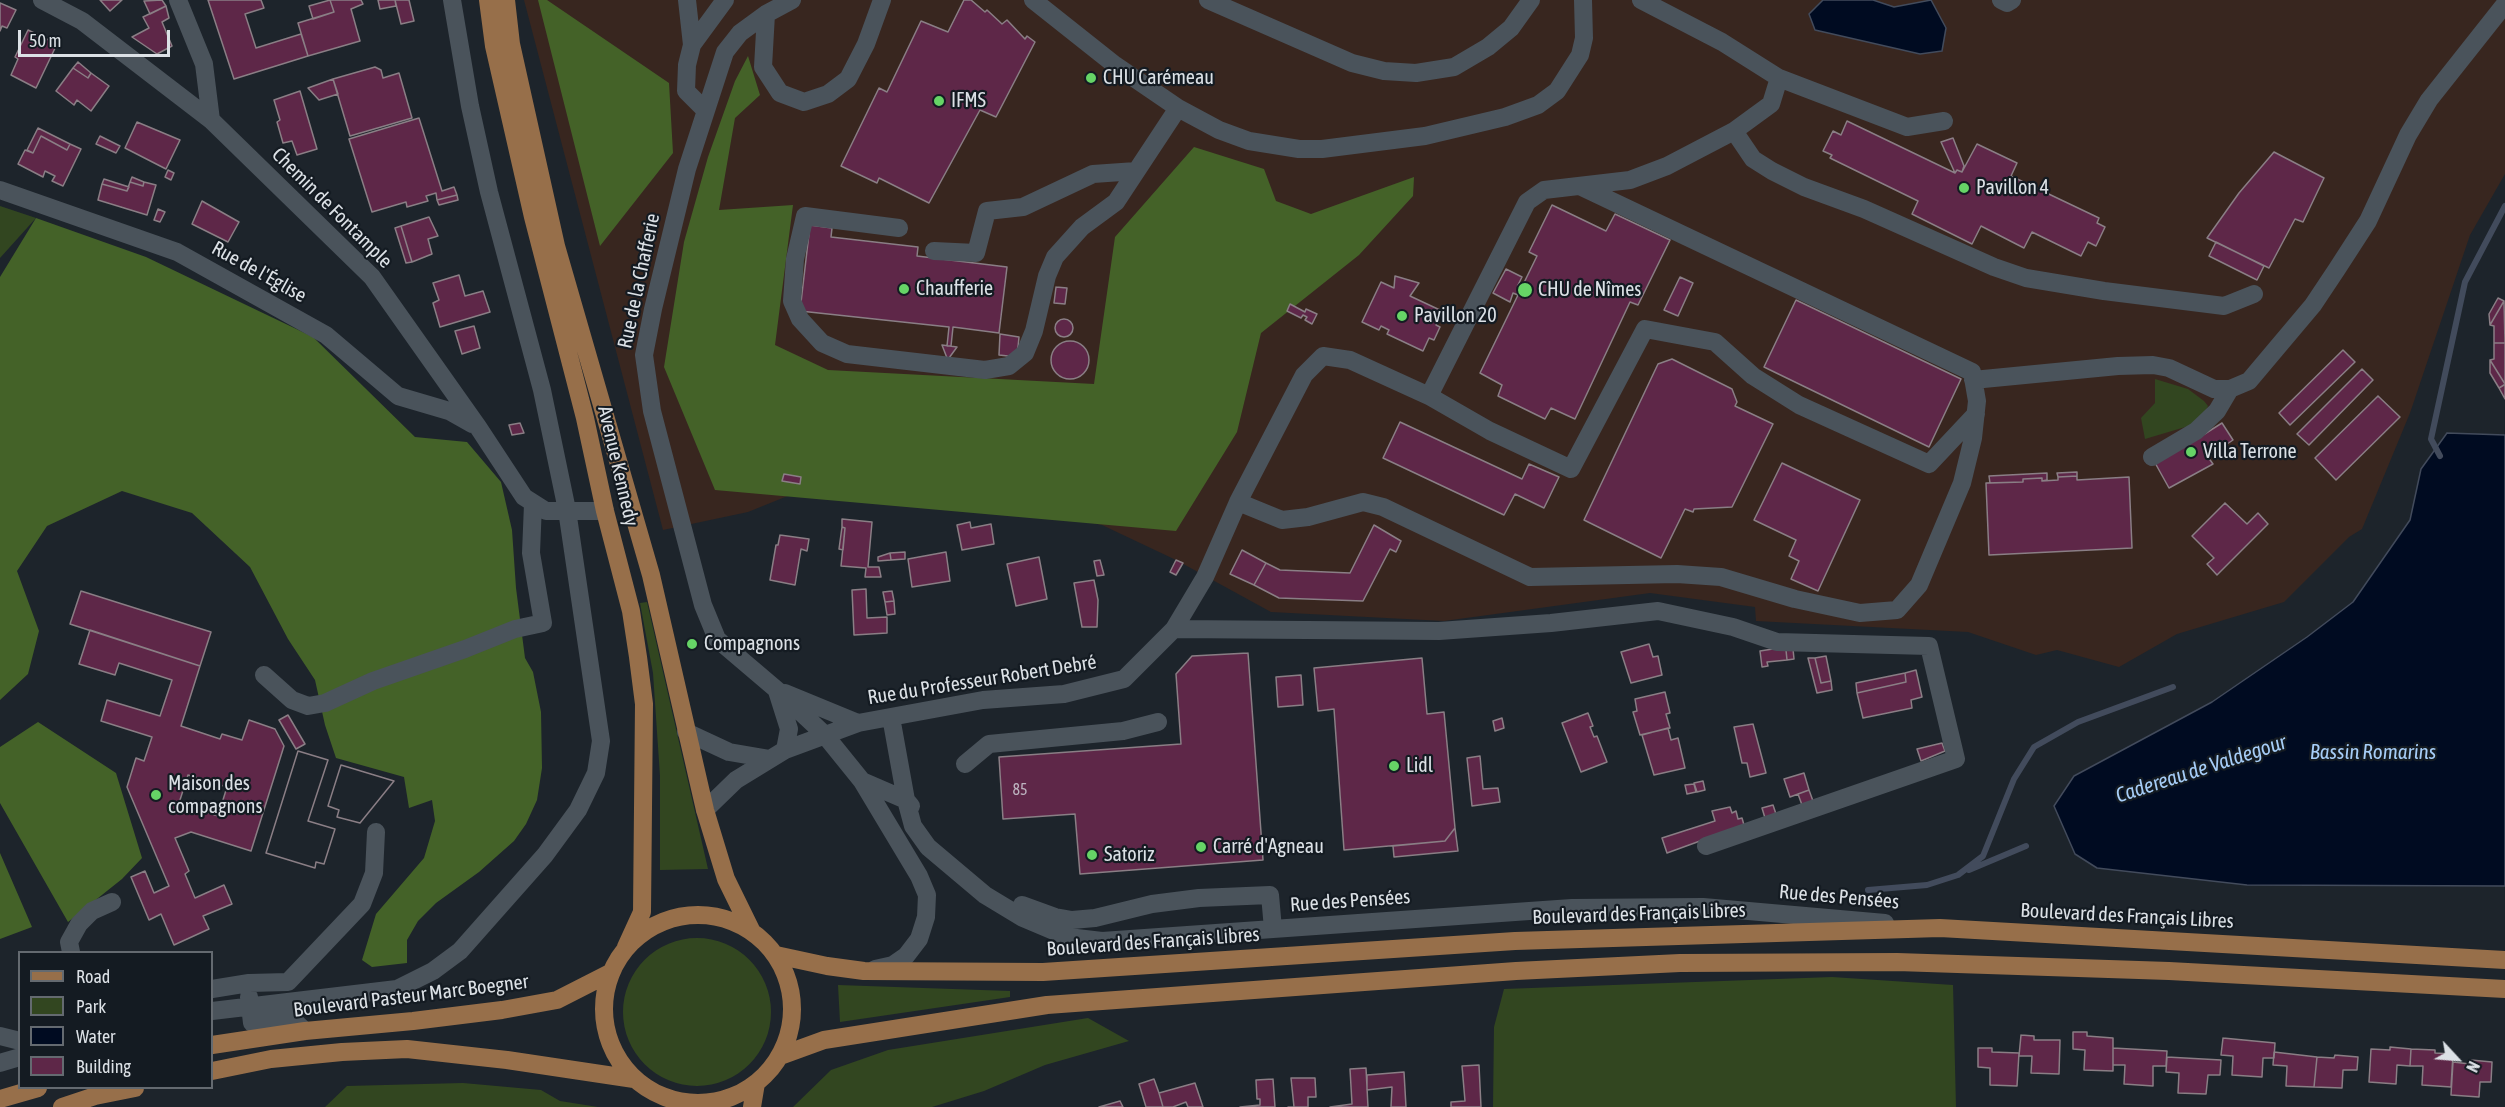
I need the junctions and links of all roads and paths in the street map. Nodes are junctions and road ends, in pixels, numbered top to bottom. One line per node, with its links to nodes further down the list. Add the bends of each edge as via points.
1 (42, 0): 23 (street, Chemin de Fontample, via 82,21)
2 (178, 0): 23 (street, via 204,64)
3 (452, 0): 40 (street, via 484,171 542,390)
4 (488, 0): 41 (main road, Avenue Kennedy, via 494,46 527,194)
5 (506, 0): 48 (main road, Avenue Kennedy, via 511,44 556,246 651,576)
6 (687, 0): 19 (street)
7 (725, 0): 19 (street)
8 (792, 0): 18 (street, Rue de la Chafferie)
9 (882, 0): 18 (street, via 848,79 828,94 804,102 780,93 763,68)
10 (1033, 0): 21 (street)
11 (1209, 0): 12 (street, via 1352,63 1416,73 1454,67 1488,47 1511,28)
12 (1531, 0)
13 (1582, 0): 21 (street, via 1584,38 1570,73 1557,92 1538,105 1505,117 1425,136 1299,149 1249,141)
14 (1641, 0): 20 (street, via 1722,42)
15 (2001, 0): 16 (street)
16 (2012, 0)
17 (2505, 4): 33 (street, via 2429,100 2368,221 2313,305 2249,381)
18 (766, 14): 22 (street, Rue de la Chafferie, via 740,33 726,52)
19 (692, 45): 22 (street, via 686,91)
20 (1779, 78): 24 (street, via 1907,127); 25 (street, via 1771,104)
21 (1178, 108): 26 (street)
22 (705, 110): 44 (street, Rue de la Chafferie, via 652,309 644,355 647,383 703,605 717,639)
23 (211, 120): 36 (street, Chemin de Fontample, via 372,277)
24 (1944, 121)
25 (1734, 131): 27 (street, via 1667,166 1630,180); 31 (street, via 1753,159 1772,171 2025,278 2224,306)
26 (1136, 171): 29 (street, via 1116,202 1082,227 1055,257 1025,353 1009,366 985,370 847,354 822,343 800,319 792,301 795,259 805,216); 30 (street, via 1093,174 1023,207 987,211 976,254)
27 (1582, 187): 32 (street, via 1972,372); 34 (street, via 1544,190 1527,202)
28 (0, 190): 36 (street, Rue de l'Église, via 177,252 326,335 398,396 449,411)
29 (899, 228)
30 (934, 251)
31 (2254, 294)
32 (1973, 380): 33 (street, via 2153,365 2169,368 2214,389); 35 (street)
33 (2230, 389): 37 (street, via 2217,411 2196,430)
34 (1429, 396): 35 (street, via 1490,431 1571,469 1645,329 1715,342 1753,375 1799,405 1929,464); 38 (street, Rue du Professeur Robert Debré, via 1350,360 1323,356 1304,375)
35 (1976, 414): 38 (street, via 1962,483 1951,513 1919,585 1897,610 1860,613 1721,577 1530,577 1383,507 1363,502 1282,520)
36 (478, 427): 39 (street, Chemin de Fontample, via 524,497)
37 (2152, 457)
38 (1238, 502): 42 (street, Rue du Professeur Robert Debré, via 1205,577)
39 (533, 504): 40 (street, via 546,511); 43 (street, via 531,553 543,623 515,629 373,681 325,703 308,706 292,700)
40 (567, 510): 41 (street); 70 (street, via 601,741 596,773 578,810 545,855 476,934 432,971 397,989)
41 (605, 511): 61 (main road, Avenue Kennedy, via 631,611 644,704 642,912)
42 (1174, 629): 45 (street, Rue du Professeur Robert Debré, via 1124,679 1064,694 984,700); 56 (street, via 1439,631 1658,611 1733,627 1777,642 1929,646 1956,759)
43 (264, 675)
44 (777, 690): 47 (street); 49 (street, Rue de la Chafferie); 50 (street, via 789,729)
45 (891, 717): 47 (street, Rue du Professeur Robert Debré); 53 (street, Rue des Pensées)
46 (1158, 722): 51 (street, via 1123,731 989,744)
47 (858, 723): 49 (street, Rue du Professeur Robert Debré)
48 (686, 732): 50 (street, via 729,752); 54 (main road, Avenue Kennedy)
49 (824, 734): 50 (street, Rue du Professeur Robert Debré); 52 (street, Rue de la Chafferie)
50 (777, 754): 54 (street, Rue du Professeur Robert Debré, via 736,780)
51 (964, 764)
52 (862, 781): 53 (street); 65 (street, Rue de la Chafferie, via 927,895 920,939 906,956 893,965)
53 (906, 800): 59 (street, Rue des Pensées, via 913,826 928,847 984,895 1023,918 1068,937 1102,940); 59 (street, via 961,863 1016,902 1055,917 1095,918 1152,904 1270,895)
54 (705, 810): 60 (main road, Avenue Kennedy, via 726,879)
55 (376, 832): 67 (street, via 374,873 362,904 288,982)
56 (1706, 846)
57 (112, 902): 62 (street, via 92,911 79,924 69,942)
58 (1940, 928): 59 (street, Rue des Pensées, via 1691,907 1572,908); 64 (main road, Boulevard des Français Libres); 65 (main road, Boulevard des Français Libres, via 1515,941 1043,972)
59 (1273, 929)
60 (751, 930): 61 (main road, via 726,918 699,914 672,917 647,929); 63 (main road)
61 (626, 947): 66 (main road)
62 (71, 951)
63 (776, 955): 65 (main road, Boulevard des Français Libres); 76 (main road, via 790,987 792,1022)
64 (2505, 960)
65 (864, 971)
66 (610, 973): 72 (main road, Boulevard Pasteur Marc Boegner, via 557,1000 465,1016); 80 (main road, via 603,1001 605,1030 616,1057)
67 (249, 983): 68 (street); 70 (street)
68 (213, 989)
69 (2505, 989): 76 (main road, via 1908,962 1680,963 1047,1005 824,1040)
70 (250, 1008): 71 (street); 72 (street, via 252,1023 291,1018)
71 (213, 1011)
72 (305, 1031): 75 (main road, Boulevard Pasteur Marc Boegner)
73 (0, 1036): 74 (street)
74 (18, 1040)
75 (213, 1045)
76 (780, 1056): 81 (main road)
77 (18, 1058): 78 (street)
78 (0, 1063)
79 (213, 1071): 80 (main road, via 271,1059 407,1049)
80 (634, 1079): 85 (main road)
81 (756, 1083): 85 (main road, via 726,1100 691,1104); 87 (main road)
82 (35, 1089): 84 (main road)
83 (130, 1089): 86 (main road)
84 (0, 1099)
85 (659, 1101)
86 (62, 1107)
87 (752, 1107)

